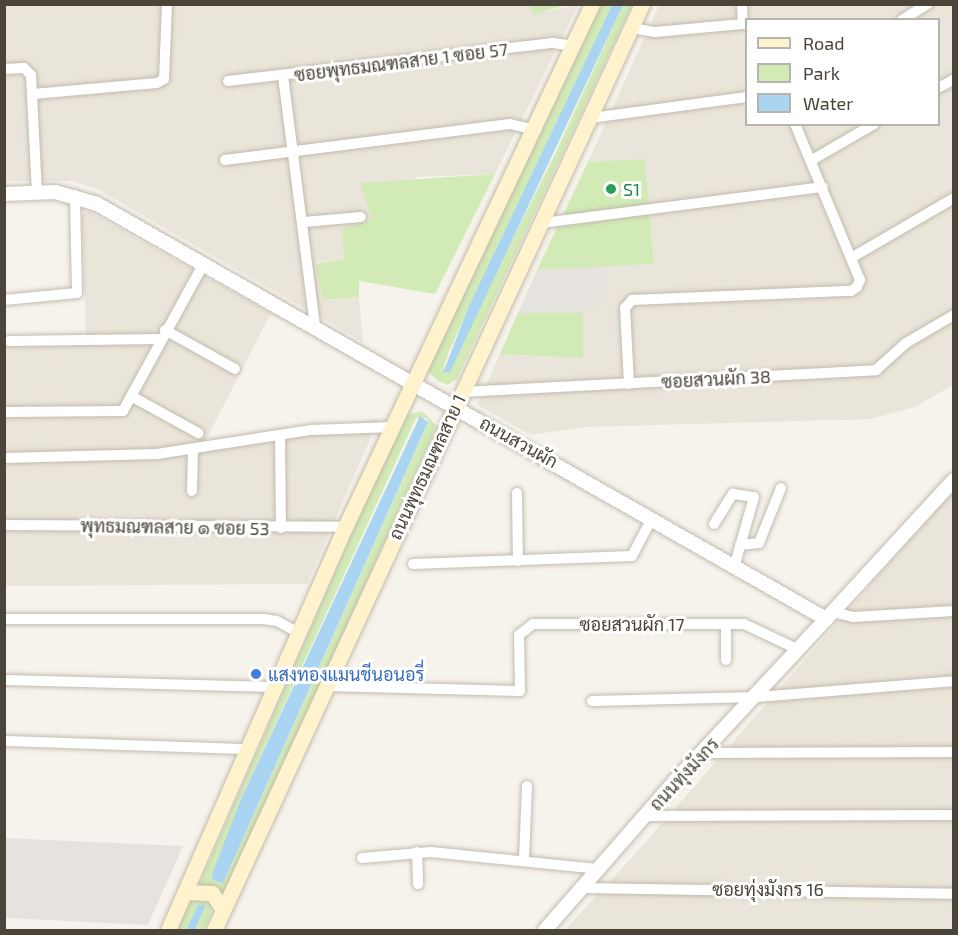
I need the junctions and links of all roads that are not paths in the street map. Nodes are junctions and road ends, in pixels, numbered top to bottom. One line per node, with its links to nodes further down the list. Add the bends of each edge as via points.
1 (167, 4): 14 (street, via 164,79)
2 (592, 4): 8 (main road)
3 (642, 4): 7 (main road, ถนนพุทธมณฑลสาย 1)
4 (742, 4): 7 (street, via 743,24 655,32)
5 (928, 4): 6 (street)
6 (905, 18)
7 (632, 28): 16 (main road, ถนนพุทธมณฑลสาย 1)
8 (575, 46): 10 (street, ซอยพุทธมณฑลสาย 1 ซอย 57, via 553,43); 19 (main road)
9 (4, 69): 14 (street, via 28,71)
10 (282, 76): 12 (street, ซอยพุทธมณฑลสาย 1 ซอย 57); 20 (street)
11 (954, 79): 13 (street)
12 (228, 81)
13 (940, 87)
14 (33, 94): 24 (street)
15 (745, 97): 16 (street)
16 (591, 118): 30 (main road, ถนนพุทธมณฑลสาย 1)
17 (796, 126): 22 (street)
18 (871, 126): 22 (street)
19 (536, 130): 20 (street, via 510,124); 39 (main road)
20 (294, 150): 21 (street); 29 (street)
21 (225, 160)
22 (812, 160): 23 (street)
23 (823, 187): 30 (street); 31 (street)
24 (37, 192): 25 (street, ถนนสวนผัก); 26 (street, ถนนสวนผัก)
25 (4, 194)
26 (75, 195): 32 (street, ถนนสวนผัก); 33 (street, via 77,293)
27 (954, 198): 31 (street)
28 (361, 217): 29 (street)
29 (304, 222): 35 (street)
30 (542, 224): 41 (main road, ถนนพุทธมณฑลสาย 1)
31 (851, 258): 40 (street, via 860,279 851,291 632,300 625,308)
32 (204, 263): 35 (street, ถนนสวนผัก); 36 (street)
33 (4, 300)
34 (954, 315): 40 (street, ซอยสวนผัก 38, via 906,343 876,370)
35 (315, 326): 39 (street, ถนนสวนผัก)
36 (162, 335): 37 (street); 38 (street); 42 (street)
37 (9, 341)
38 (235, 369)
39 (417, 383): 43 (street, ถนนสวนผัก); 45 (main road)
40 (629, 384): 41 (street, ซอยสวนผัก 38)
41 (462, 392): 43 (main road, ถนนพุทธมณฑลสาย 1)
42 (131, 396): 44 (street, via 118,413); 46 (street)
43 (450, 404): 54 (street, ถนนสวนผัก); 72 (main road, ถนนพุทธมณฑลสาย 1)
44 (4, 412)
45 (393, 427): 47 (street, via 311,430); 57 (main road)
46 (198, 433)
47 (280, 436): 48 (street); 58 (street)
48 (193, 450): 49 (street, via 109,457); 52 (street)
49 (4, 458)
50 (954, 480): 64 (street)
51 (781, 488): 59 (street, via 759,543)
52 (192, 491)
53 (517, 493): 60 (street)
54 (652, 518): 60 (street, via 632,556); 62 (street, ถนนสวนผัก)
55 (714, 524): 59 (street, via 733,494 752,495 754,500)
56 (4, 525): 58 (street, พุทธมณฑลสาย ๑ ซอย 53)
57 (345, 527): 58 (street, พุทธมณฑลสาย ๑ ซอย 53); 67 (main road)
58 (281, 528)
59 (740, 545): 62 (street)
60 (518, 561): 61 (street)
61 (413, 564)
62 (735, 564): 64 (street, ถนนสวนผัก)
63 (954, 611): 64 (street)
64 (829, 616): 68 (street, ถนนทุ่งมังกร)
65 (4, 619): 67 (street, via 263,619 277,621)
66 (726, 624): 68 (street, ซอยสวนผัก 17, via 753,625); 69 (street); 72 (street, ซอยสวนผัก 17, via 527,626 519,635 520,691)
67 (299, 633): 73 (main road)
68 (799, 650): 74 (street, ถนนทุ่งมังกร)
69 (726, 660)
70 (4, 680): 73 (street)
71 (954, 681): 74 (street)
72 (325, 686): 91 (main road, ถนนพุทธมณฑลสาย 1)
73 (274, 687): 77 (main road)
74 (757, 697): 75 (street); 79 (street, ถนนทุ่งมังกร)
75 (592, 701)
76 (4, 741): 77 (street)
77 (246, 749): 89 (main road)
78 (954, 752): 79 (street)
79 (703, 753): 82 (street, ถนนทุ่งมังกร)
80 (526, 786): 85 (street)
81 (954, 815): 82 (street)
82 (645, 816): 86 (street, ถนนทุ่งมังกร)
83 (417, 852): 84 (street); 85 (street); 87 (street)
84 (362, 858)
85 (524, 860): 86 (street)
86 (597, 868): 88 (street, ถนนทุ่งมังกร)
87 (418, 884)
88 (581, 888): 90 (street, ซอยทุ่งมังกร 16); 94 (street, ถนนทุ่งมังกร)
89 (185, 892): 91 (main road, via 212,893); 92 (main road)
90 (954, 894)
91 (223, 910): 93 (main road, ถนนพุทธมณฑลสาย 1)
92 (168, 930)
93 (214, 930)
94 (549, 930)

